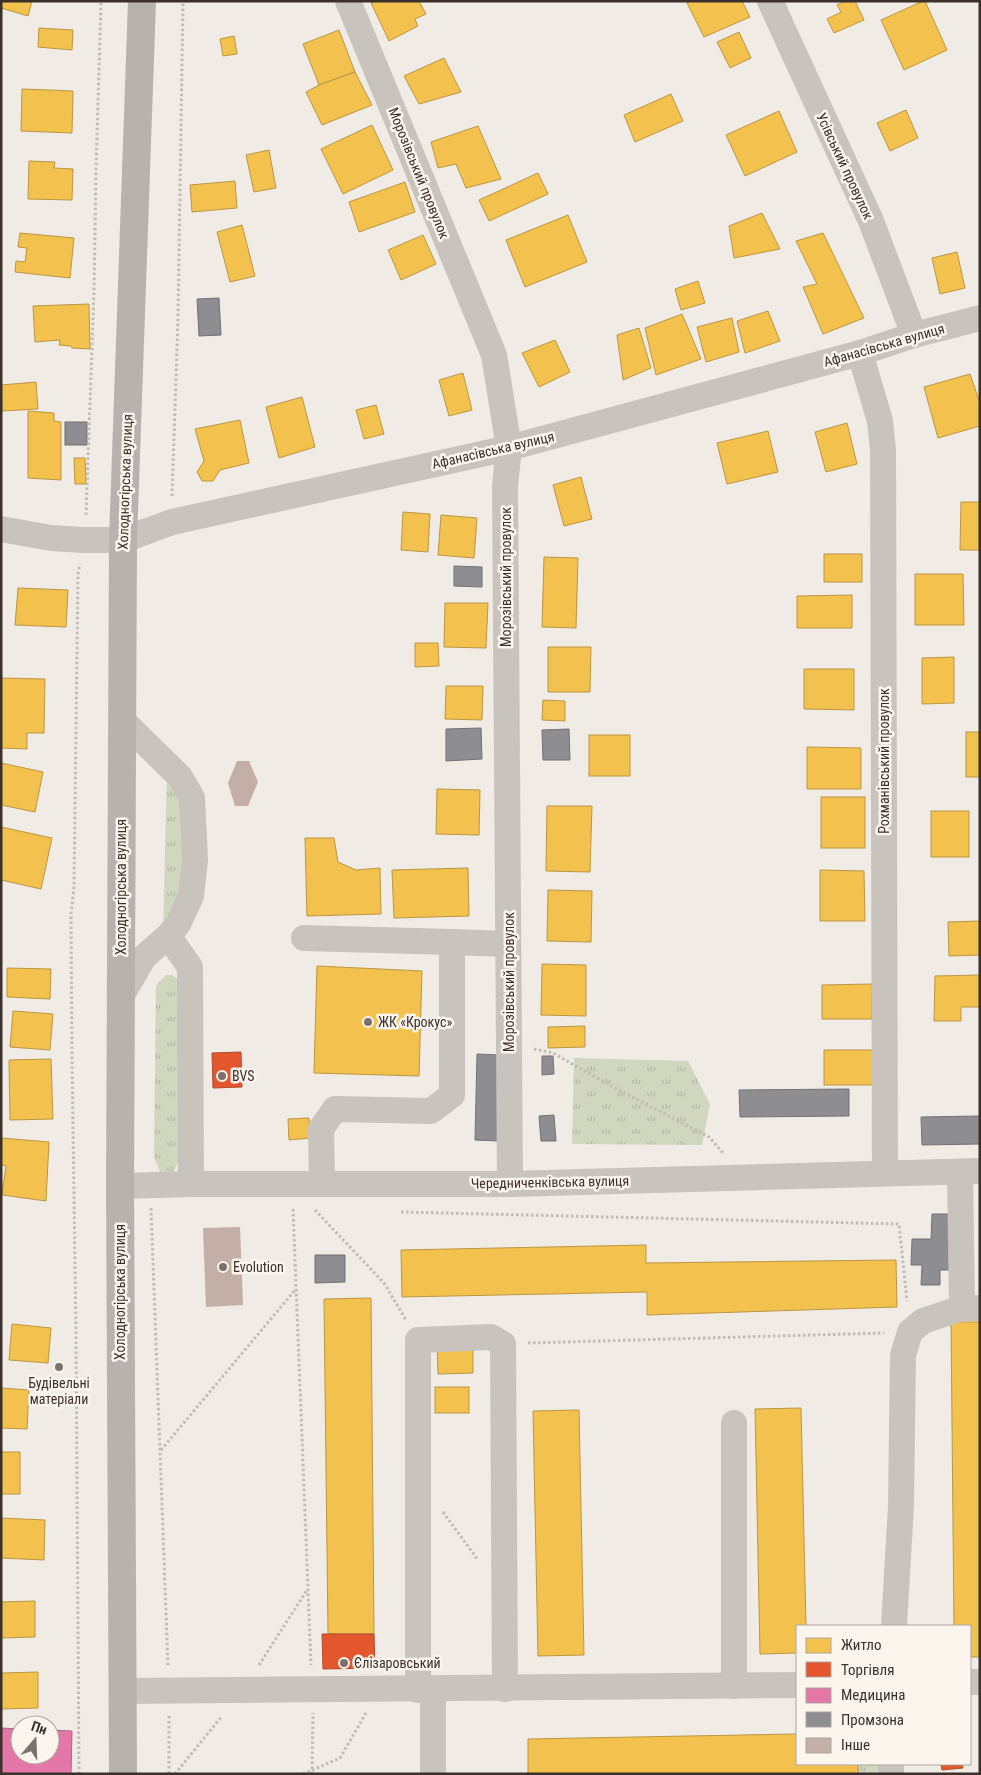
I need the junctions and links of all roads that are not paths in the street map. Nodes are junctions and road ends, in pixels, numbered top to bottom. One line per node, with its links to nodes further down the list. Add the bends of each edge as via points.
1 (142, 1): 9 (main road, Холодногірська вулиця)
2 (348, 1): 7 (street, Морозівський провулок, via 494,355)
3 (770, 1): 5 (street, Усівський провулок, via 870,220)
4 (980, 318): 5 (street, Афанасівська вулиця)
5 (914, 335): 6 (street, Афанасівська вулиця)
6 (860, 353): 7 (street, Афанасівська вулиця); 17 (street, Рохманівський провулок, via 880,421 883,450)
7 (509, 448): 9 (street, Афанасівська вулиця, via 172,522); 14 (street, Морозівський провулок, via 505,486)
8 (1, 529): 9 (street, Афанасівська вулиця, via 51,538)
9 (123, 540): 10 (main road, Холодногірська вулиця)
10 (122, 720): 11 (street, via 180,777 192,798 195,860 191,896 178,924); 15 (main road, Холодногірська вулиця)
11 (168, 936): 15 (street, via 144,957); 18 (street, via 190,967)
12 (304, 938): 13 (street)
13 (452, 942): 14 (street); 19 (street, via 452,1095 431,1112 335,1109 321,1129)
14 (508, 944): 20 (street, Морозівський провулок)
15 (120, 998): 21 (main road, Холодногірська вулиця)
16 (970, 1171): 17 (street, Чередниченківська вулиця); 22 (street)
17 (886, 1173): 20 (street, Чередниченківська вулиця)
18 (191, 1184): 19 (street, Чередниченківська вулиця); 21 (street, Чередниченківська вулиця)
19 (322, 1184): 20 (street, Чередниченківська вулиця)
20 (510, 1184)
21 (120, 1186): 29 (main road, Холодногірська вулиця)
22 (971, 1308): 24 (street, via 923,1321 910,1332 903,1355 901,1505)
23 (734, 1423): 26 (street)
24 (894, 1625)
25 (796, 1685): 26 (street)
26 (734, 1686): 27 (street)
27 (504, 1689): 28 (street); 28 (street, via 503,1344 491,1337 418,1340)
28 (426, 1690): 29 (street); 31 (street)
29 (123, 1691): 30 (main road, Холодногірська вулиця)
30 (123, 1774)
31 (433, 1774)

